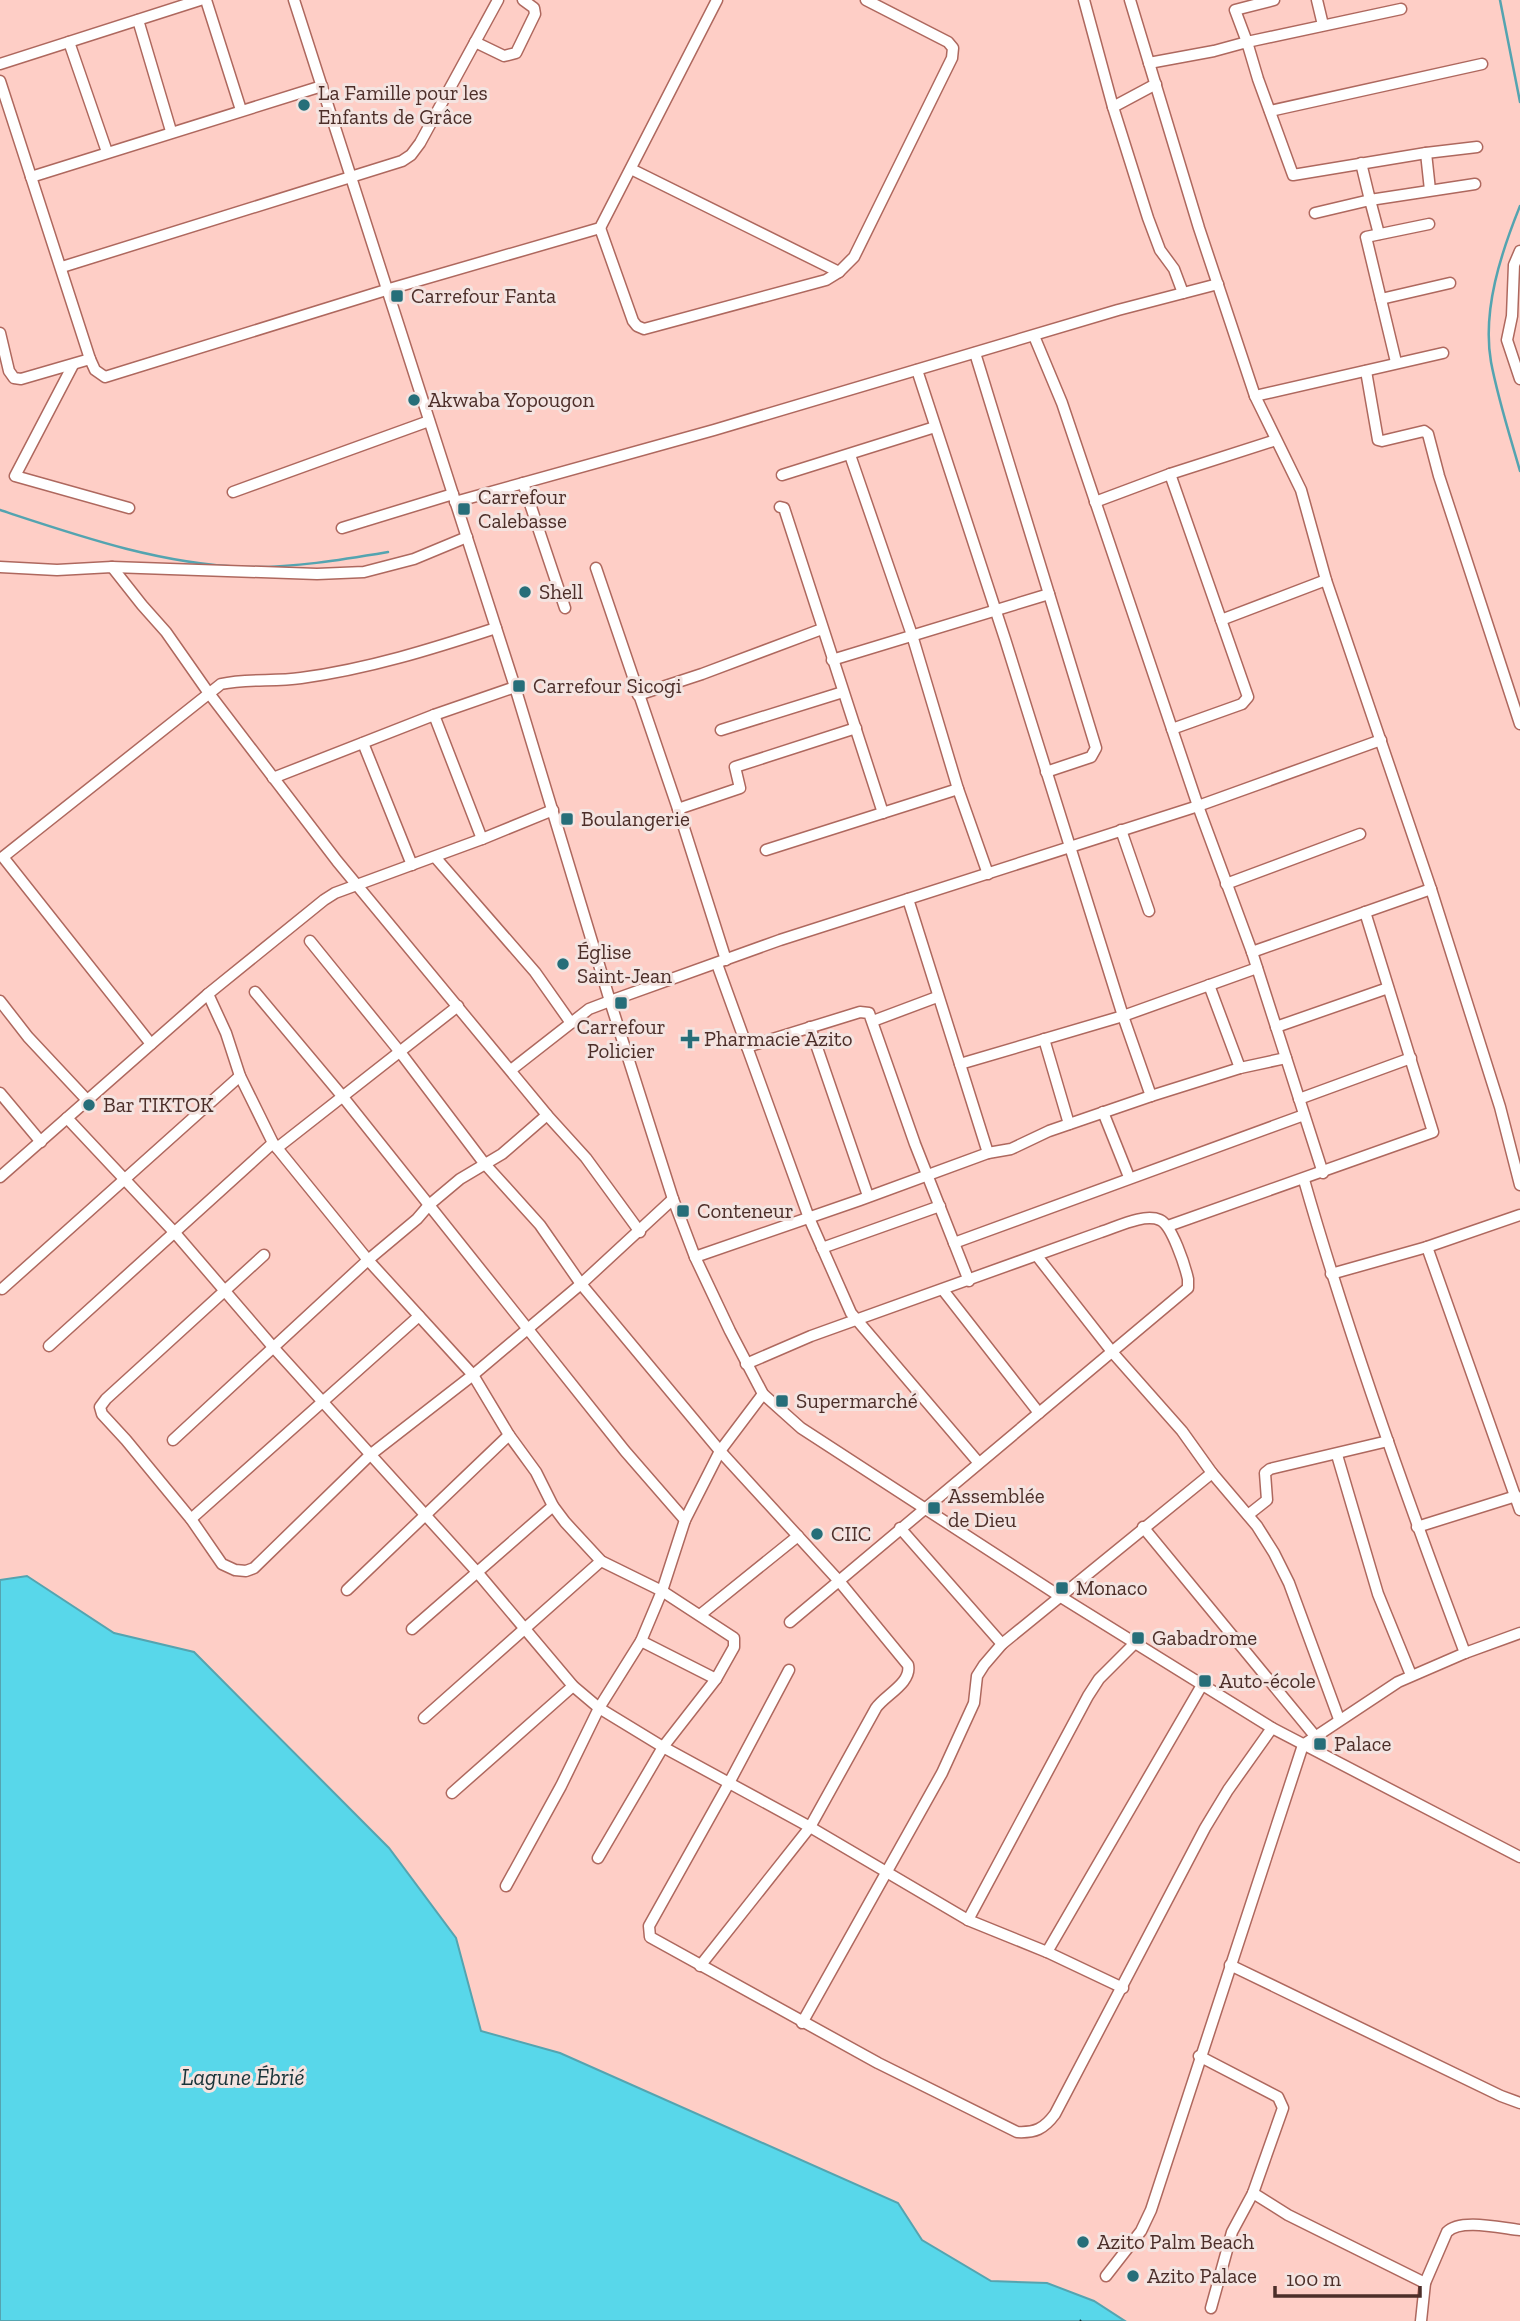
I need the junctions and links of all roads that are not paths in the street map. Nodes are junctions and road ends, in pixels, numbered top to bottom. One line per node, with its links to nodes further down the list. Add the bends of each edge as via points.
1 (200, 0): 14 (street)
2 (206, 0): 26 (street)
3 (293, 0): 24 (street)
4 (498, 0): 17 (street)
5 (523, 0): 17 (street, via 535,14 516,53 504,56)
6 (717, 0): 33 (street)
7 (866, 0): 45 (street, via 953,48 854,257)
8 (1084, 0): 25 (street)
9 (1130, 0): 19 (street)
10 (1274, 0): 12 (street)
11 (1317, 0): 15 (street)
12 (1233, 5): 18 (street)
13 (1401, 9): 15 (street)
14 (138, 20): 16 (street); 28 (street)
15 (1323, 25): 18 (street)
16 (69, 42): 20 (street); 30 (street)
17 (475, 42): 34 (street, via 411,155)
18 (1247, 42): 19 (street); 27 (street)
19 (1149, 63): 23 (street)
20 (0, 64)
21 (1482, 64): 27 (street)
22 (0, 82): 35 (street)
23 (1156, 83): 25 (street); 47 (street)
24 (322, 86): 26 (street); 34 (street)
25 (1113, 107): 49 (street, via 1160,250)
26 (241, 110): 28 (street)
27 (1270, 111): 32 (street, via 1293,175)
28 (171, 131): 30 (street)
29 (1477, 147): 31 (street)
30 (107, 152): 35 (street)
31 (1426, 153): 32 (street); 37 (street)
32 (1361, 163): 38 (street)
33 (631, 169): 41 (street); 45 (street)
34 (351, 175): 44 (street); 48 (street)
35 (31, 177): 44 (street)
36 (1475, 184): 37 (street)
37 (1430, 190): 38 (street)
38 (1370, 200): 39 (street); 42 (street)
39 (1315, 214)
40 (1429, 224): 42 (street)
41 (600, 228): 45 (street, via 633,321 645,329 826,280); 48 (street)
42 (1379, 234): 50 (street, via 1366,237)
43 (1520, 251): 51 (street, via 1514,265)
44 (61, 267): 56 (street)
45 (839, 272)
46 (1450, 283): 50 (street)
47 (1218, 284): 49 (street); 62 (street)
48 (386, 290): 56 (street, via 105,377); 63 (street)
49 (1184, 293): 53 (street)
50 (1381, 299): 57 (street)
51 (1516, 315): 61 (street, via 1507,340)
52 (0, 333): 58 (street, via 14,378)
53 (1034, 336): 54 (street); 72 (street)
54 (975, 353): 59 (street); 81 (street)
55 (1443, 353): 57 (street)
56 (90, 359): 58 (street)
57 (1396, 362): 60 (street)
58 (73, 365): 74 (street, via 15,476)
59 (917, 370): 64 (street); 69 (street)
60 (1366, 370): 62 (street); 94 (street, via 1378,440 1428,434)
61 (1520, 380)
62 (1255, 397): 65 (street)
63 (429, 421): 70 (street); 71 (street)
64 (935, 427): 66 (street); 83 (street)
65 (1276, 440): 67 (street); 80 (street, via 1301,490)
66 (850, 454): 68 (street); 87 (street)
67 (1170, 474): 72 (street); 84 (street)
68 (782, 475)
69 (523, 483): 71 (street); 82 (street)
70 (233, 492)
71 (454, 498): 75 (street); 76 (street)
72 (1095, 502): 96 (street)
73 (780, 507): 86 (street)
74 (129, 508)
75 (342, 528)
76 (467, 537): 78 (street, via 414,559 364,572); 85 (street)
77 (0, 567): 78 (street)
78 (112, 567): 90 (street)
79 (596, 568): 92 (street)
80 (1326, 580): 84 (street); 98 (street)
81 (1049, 594): 83 (street); 100 (street, via 1096,748 1091,757)
82 (565, 608)
83 (995, 611): 87 (street); 100 (street)
84 (1221, 620): 96 (street, via 1248,697 1242,704)
85 (496, 628): 89 (street); 90 (street, via 411,656 302,678 239,680)
86 (822, 629): 88 (street); 92 (street)
87 (912, 635): 88 (street); 102 (street)
88 (832, 660): 91 (street)
89 (515, 687): 93 (street); 105 (street)
90 (208, 692): 101 (street); 112 (street)
91 (843, 692): 95 (street); 97 (street)
92 (638, 695): 104 (street)
93 (434, 715): 99 (street); 109 (street)
94 (1520, 724)
95 (856, 729): 104 (street, via 735,767 740,788); 106 (street)
96 (1172, 729): 103 (street)
97 (721, 730)
98 (1381, 740): 103 (street); 118 (street)
99 (363, 743): 101 (street); 114 (street)
100 (1046, 772): 110 (street)
101 (273, 778): 117 (street)
102 (958, 789): 106 (street); 115 (street)
103 (1198, 806): 107 (street); 116 (street)
104 (678, 809): 124 (street)
105 (553, 810): 109 (street); 132 (street)
106 (883, 813): 111 (street)
107 (1121, 831): 110 (street); 120 (street)
108 (1360, 834): 116 (street)
109 (482, 839): 113 (street)
110 (1070, 847): 115 (street); 134 (street)
111 (766, 850)
112 (1, 857): 140 (street)
113 (435, 857): 114 (street); 136 (street, via 536,972)
114 (412, 865): 117 (street)
115 (988, 874): 119 (street)
116 (1226, 884): 123 (street)
117 (358, 886): 129 (street, via 324,900); 133 (street)
118 (1431, 889): 121 (street); 162 (street)
119 (908, 900): 124 (street); 130 (street)
120 (1149, 911)
121 (1365, 912): 123 (street); 127 (street)
122 (310, 941): 142 (street)
123 (1252, 953): 125 (street)
124 (721, 962): 132 (street); 141 (street)
125 (1257, 968): 126 (street); 138 (street)
126 (1209, 985): 134 (street); 146 (street)
127 (1388, 988): 138 (street); 144 (street)
128 (255, 992): 151 (street)
129 (208, 994): 140 (street); 148 (street)
130 (937, 997): 135 (street); 145 (street)
131 (0, 1001): 153 (street)
132 (610, 1001): 136 (street); 172 (street)
133 (458, 1006): 142 (street); 147 (street)
134 (1123, 1016): 139 (street); 150 (street)
135 (873, 1021): 137 (street, via 869,1013 860,1012); 165 (street)
136 (571, 1023): 147 (street)
137 (810, 1027): 141 (street); 171 (street)
138 (1276, 1027): 143 (street)
139 (1044, 1039): 145 (street); 158 (street)
140 (151, 1044): 153 (street)
141 (747, 1046): 176 (street)
142 (400, 1052): 151 (street); 163 (street)
143 (1286, 1058): 146 (street); 152 (street)
144 (1411, 1059): 152 (street); 164 (street, via 1433,1132)
145 (960, 1065): 161 (street)
146 (1240, 1068): 150 (street)
147 (511, 1070): 155 (street)
148 (240, 1076): 160 (street); 168 (street)
149 (0, 1093): 159 (street)
150 (1151, 1096): 154 (street)
151 (343, 1097): 160 (street); 173 (street)
152 (1299, 1099): 156 (street)
153 (87, 1100): 157 (street)
154 (1103, 1112): 158 (street); 167 (street)
155 (547, 1115): 163 (street, via 502,1154); 178 (street, via 586,1158)
156 (1304, 1115): 164 (street); 167 (street)
157 (68, 1118): 159 (street); 168 (street)
158 (1069, 1124): 161 (street, via 1011,1149)
159 (40, 1142): 166 (street)
160 (275, 1146): 179 (street); 186 (street)
161 (988, 1153): 165 (street)
162 (1516, 1156): 170 (street)
163 (484, 1163): 173 (street); 189 (street, via 540,1225)
164 (1323, 1172): 169 (street)
165 (928, 1175): 171 (street); 174 (street)
166 (0, 1177)
167 (1129, 1177): 180 (street)
168 (125, 1179): 179 (street); 190 (street)
169 (1304, 1180): 177 (street); 187 (street)
170 (1520, 1185)
171 (868, 1196): 176 (street)
172 (673, 1199): 178 (street); 185 (street)
173 (429, 1205): 186 (street); 195 (street)
174 (940, 1206): 180 (street); 182 (street)
175 (1520, 1215): 181 (street)
176 (809, 1218): 182 (street); 185 (street)
177 (1168, 1226): 184 (street, via 1161,1220 1133,1222); 198 (street, via 1186,1269 1188,1289)
178 (640, 1232): 189 (street)
179 (175, 1233): 192 (street); 196 (street)
180 (954, 1242): 188 (street)
181 (1427, 1247): 187 (street); 212 (street)
182 (822, 1248): 194 (street)
183 (264, 1255): 192 (street)
184 (1037, 1256): 188 (street); 198 (street)
185 (695, 1257): 199 (street)
186 (368, 1260): 193 (street); 197 (street)
187 (1331, 1274): 206 (street)
188 (969, 1281): 191 (street)
189 (581, 1284): 195 (street); 207 (street)
190 (2, 1289)
191 (943, 1290): 194 (street); 203 (street)
192 (224, 1291): 197 (street); 218 (street, via 100,1407)
193 (419, 1316): 200 (street); 202 (street)
194 (857, 1321): 199 (street); 210 (street)
195 (528, 1328): 200 (street); 219 (street)
196 (49, 1346)
197 (273, 1347): 202 (street); 205 (street)
198 (1113, 1353): 203 (street); 211 (street, via 1182,1431)
199 (746, 1364): 201 (street)
200 (473, 1375): 204 (street); 208 (street)
201 (763, 1394): 207 (street); 214 (street, via 802,1428)
202 (322, 1402): 208 (street); 218 (street)
203 (1039, 1413): 210 (street)
204 (509, 1435): 213 (street); 216 (street)
205 (173, 1440)
206 (1388, 1441): 209 (street); 221 (street)
207 (720, 1451): 219 (street); 223 (street)
208 (370, 1455): 216 (street); 218 (street, via 246,1571 222,1564)
209 (1337, 1455): 217 (street, via 1270,1469 1265,1473 1267,1500); 240 (street, via 1367,1561)
210 (978, 1462): 214 (street)
211 (1212, 1473): 217 (street); 220 (street)
212 (1516, 1496): 215 (street); 221 (street)
213 (553, 1506): 224 (street); 225 (street)
214 (924, 1508): 222 (street); 229 (street)
215 (1520, 1510)
216 (424, 1515): 225 (street); 227 (street)
217 (1248, 1515): 246 (street, via 1289,1583)
218 (191, 1519)
219 (685, 1520): 228 (street)
220 (1143, 1527): 229 (street); 248 (street)
221 (1417, 1527): 238 (street)
222 (900, 1528): 226 (street); 237 (street)
223 (798, 1536): 226 (street); 230 (street)
224 (601, 1562): 228 (street); 232 (street)
225 (477, 1572): 232 (street); 233 (street)
226 (839, 1581): 231 (street); 253 (street, via 909,1671 904,1682 876,1708)
227 (347, 1590)
228 (662, 1591): 230 (street); 235 (street)
229 (1061, 1597): 236 (street); 237 (street)
230 (700, 1615): 241 (street, via 736,1641)
231 (790, 1622)
232 (525, 1627): 243 (street); 245 (street)
233 (412, 1629)
234 (1520, 1633): 238 (street)
235 (641, 1641): 241 (street); 244 (street)
236 (1136, 1642): 242 (street); 258 (street, via 1088,1696)
237 (1002, 1644): 256 (street, via 977,1676 968,1719)
238 (1465, 1653): 240 (street)
239 (789, 1670): 251 (street)
240 (1411, 1675): 246 (street)
241 (716, 1679): 250 (street)
242 (1202, 1685): 247 (street); 259 (street)
243 (573, 1686): 244 (street); 252 (street)
244 (599, 1708): 250 (street); 257 (street)
245 (424, 1718)
246 (1339, 1719): 248 (street)
247 (1272, 1728): 249 (street); 262 (street, via 1205,1828)
248 (1315, 1737): 249 (street)
249 (1303, 1745): 254 (street); 260 (street)
250 (663, 1747): 251 (street); 255 (street)
251 (729, 1783): 253 (street); 261 (street, via 649,1926 650,1937)
252 (452, 1793)
253 (810, 1826): 256 (street); 261 (street)
254 (1520, 1857)
255 (598, 1858)
256 (886, 1873): 258 (street); 263 (street)
257 (506, 1886)
258 (968, 1920): 259 (street)
259 (1046, 1952): 262 (street)
260 (1230, 1965): 264 (street); 265 (street)
261 (700, 1966): 263 (street)
262 (1123, 1989): 263 (street, via 1055,2114 1045,2127 1031,2133 1017,2132)
263 (802, 2023)
264 (1199, 2056): 266 (street, via 1278,2097 1283,2108); 268 (street, via 1151,2210 1141,2231)
265 (1520, 2103)
266 (1253, 2193): 269 (street); 270 (street, via 1232,2232)
267 (1520, 2230): 269 (street, via 1453,2225)
268 (1106, 2276)
269 (1425, 2283): 271 (street)
270 (1211, 2308)
271 (1421, 2321)

